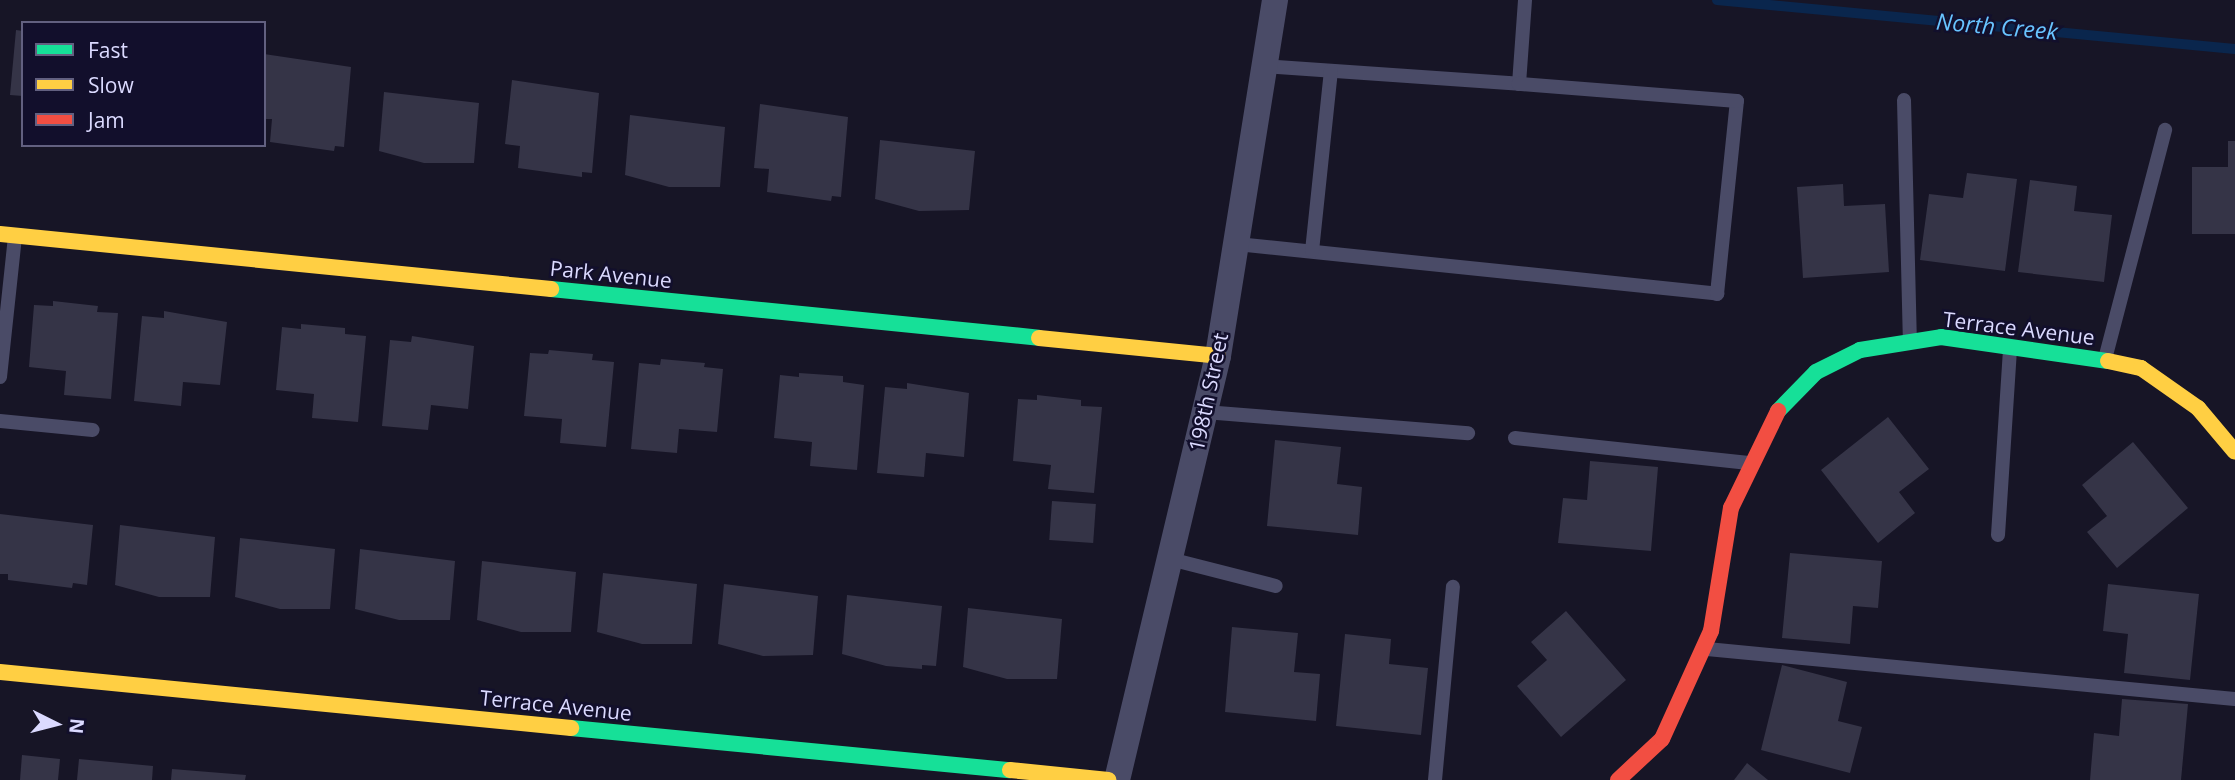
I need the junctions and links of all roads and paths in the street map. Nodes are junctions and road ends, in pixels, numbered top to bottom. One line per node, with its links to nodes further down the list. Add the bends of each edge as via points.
1 (1275, 0): 3 (street, 198th Street)
2 (1525, 0): 5 (lane)
3 (1264, 66): 4 (lane); 9 (street, 198th Street)
4 (1331, 71): 5 (lane); 10 (lane)
5 (1519, 85): 10 (lane, via 1737,101 1717,294)
6 (1904, 100): 11 (lane)
7 (2165, 130): 14 (lane)
8 (8, 235): 13 (street, Park Avenue); 15 (lane)
9 (1237, 244): 10 (lane); 13 (street, 198th Street)
10 (1312, 251)
11 (1910, 339): 12 (street, Terrace Avenue, via 1941,337); 22 (street, Terrace Avenue, via 1860,350 1816,372 1776,413)
12 (2010, 349): 14 (street, Terrace Avenue); 23 (lane)
13 (1219, 356): 16 (street, 198th Street)
14 (2105, 360): 21 (street, Terrace Avenue, via 2141,368 2198,408 2221,426)
15 (0, 377)
16 (1205, 412): 19 (lane); 24 (street, 198th Street)
17 (0, 421): 18 (lane)
18 (93, 430)
19 (1468, 433)
20 (1515, 438): 22 (lane)
21 (2235, 452)
22 (1750, 463): 27 (street, Terrace Avenue, via 1731,508 1711,631)
23 (1998, 535)
24 (1170, 559): 25 (lane); 32 (street, 198th Street)
25 (1276, 586)
26 (1453, 587): 33 (lane)
27 (1703, 649): 29 (lane); 30 (street, Terrace Avenue, via 1662,739)
28 (0, 672): 31 (street, Terrace Avenue)
29 (2235, 699)
30 (1635, 774): 34 (street, Terrace Avenue)
31 (1108, 780)
32 (1117, 780)
33 (1435, 780)
34 (1618, 780)

